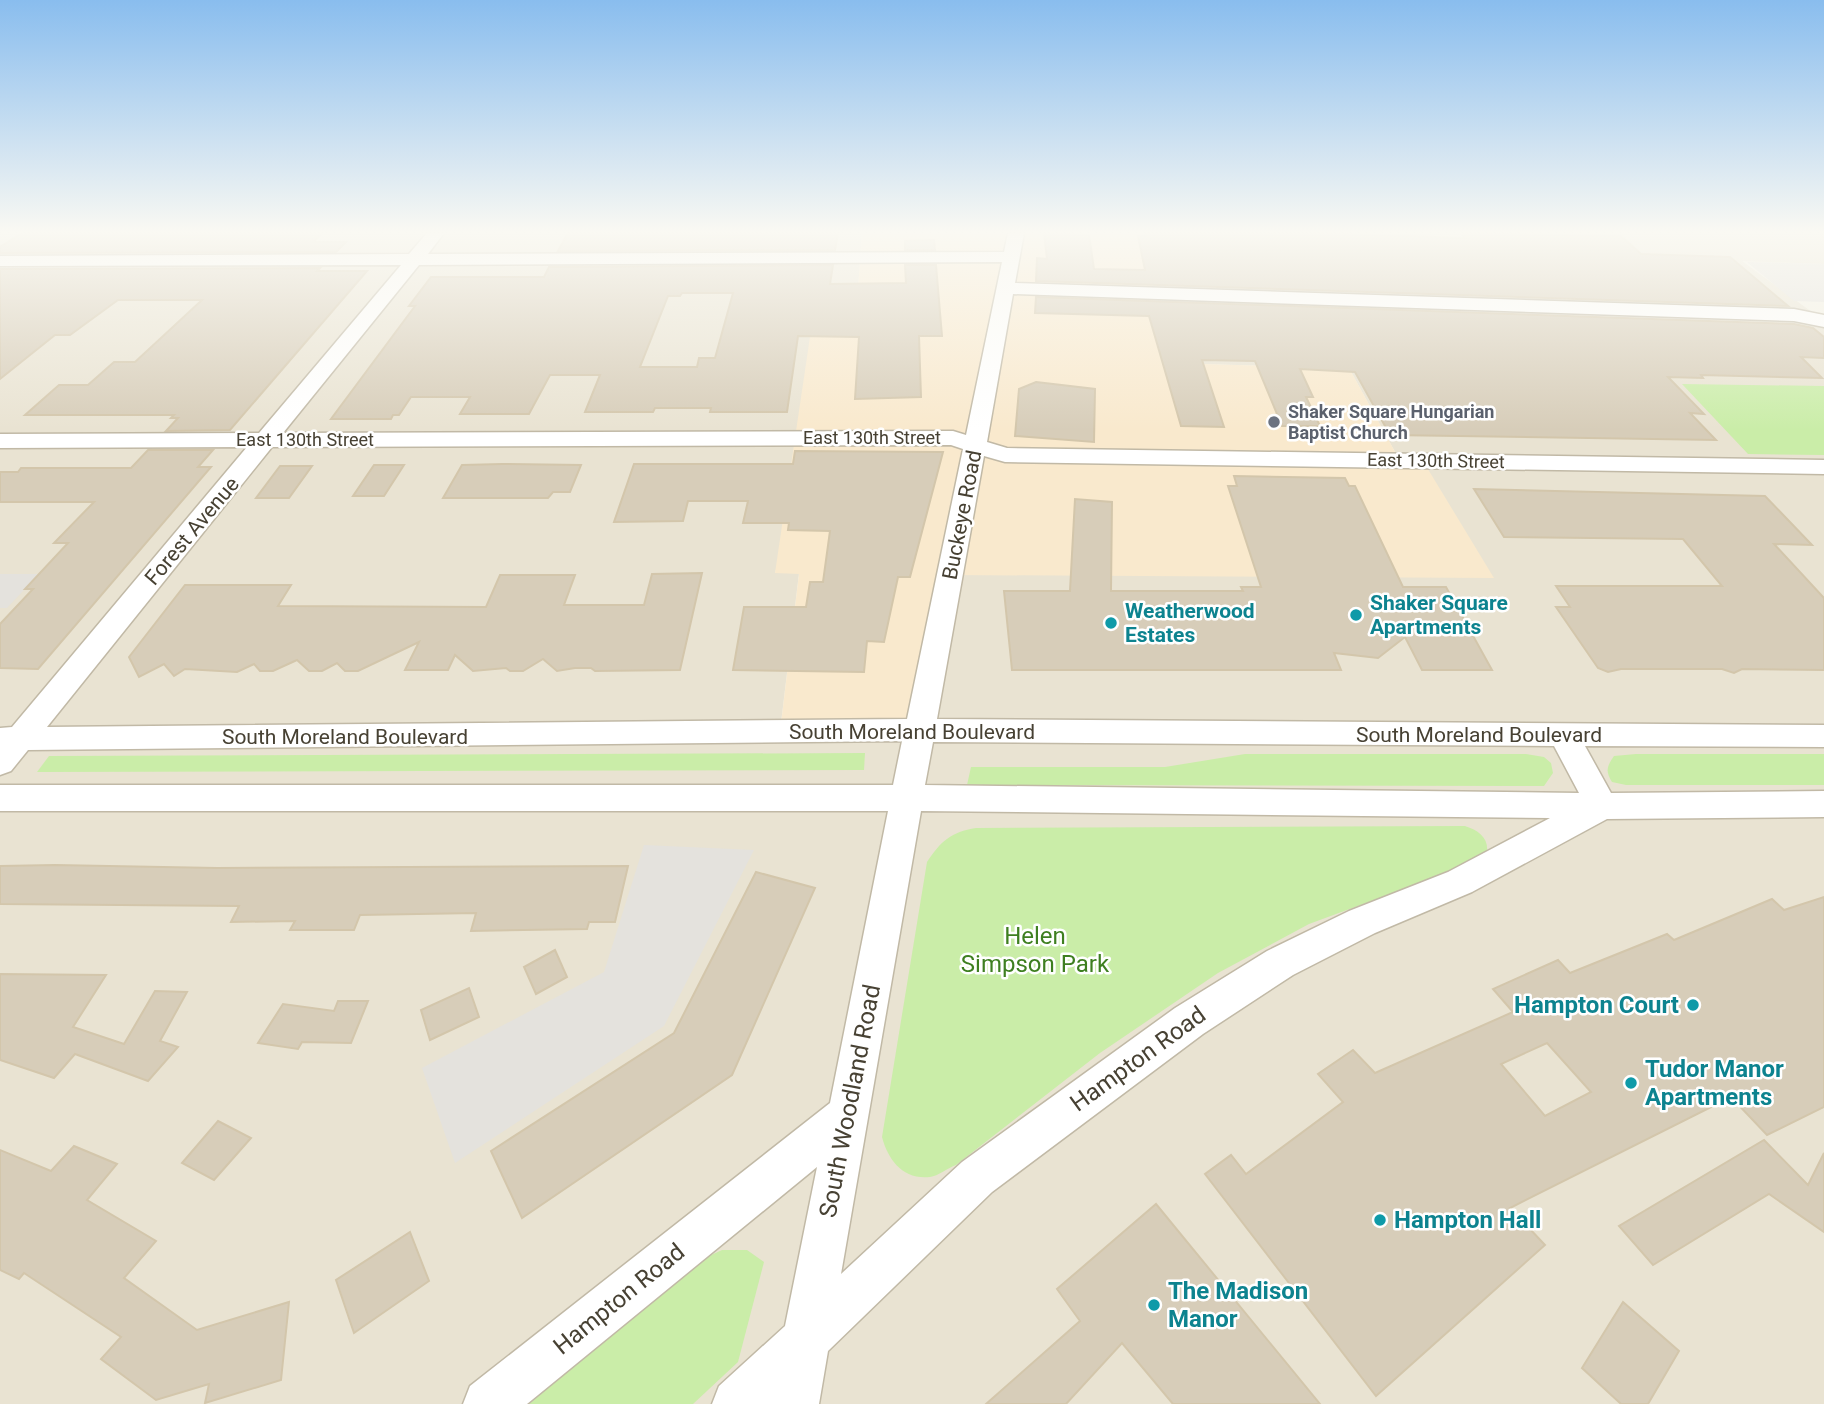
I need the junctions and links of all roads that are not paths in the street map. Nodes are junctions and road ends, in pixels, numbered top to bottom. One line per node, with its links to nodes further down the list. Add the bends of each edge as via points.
1 (382, 299): 5 (street, Forest Avenue)
2 (1004, 299): 7 (street, Buckeye Road)
3 (1313, 299): 4 (street, via 1794,315)
4 (1824, 321)
5 (268, 440): 6 (street, East 130th Street); 7 (street, East 130th Street, via 953,438); 12 (street, Forest Avenue)
6 (0, 441)
7 (976, 444): 8 (street, East 130th Street, via 1005,455); 9 (street, Buckeye Road)
8 (1824, 467)
9 (920, 730): 10 (street, South Moreland Boulevard); 12 (street, South Moreland Boulevard); 15 (street, Buckeye Road)
10 (1564, 736): 11 (street, South Moreland Boulevard); 17 (street)
11 (1824, 736)
12 (10, 739): 13 (street, Forest Avenue)
13 (0, 763)
14 (0, 798): 15 (street)
15 (906, 798): 17 (street); 18 (street, South Woodland Road)
16 (1824, 804): 17 (street)
17 (1602, 806): 19 (street, Hampton Road, via 1460,882 1362,922 1280,963 1189,1021 977,1177)
18 (848, 1115): 19 (street, South Woodland Road); 20 (street, Hampton Road)
19 (806, 1336): 21 (street, Hampton Road); 22 (street, South Woodland Road)
20 (488, 1404)
21 (737, 1404)
22 (793, 1404)

